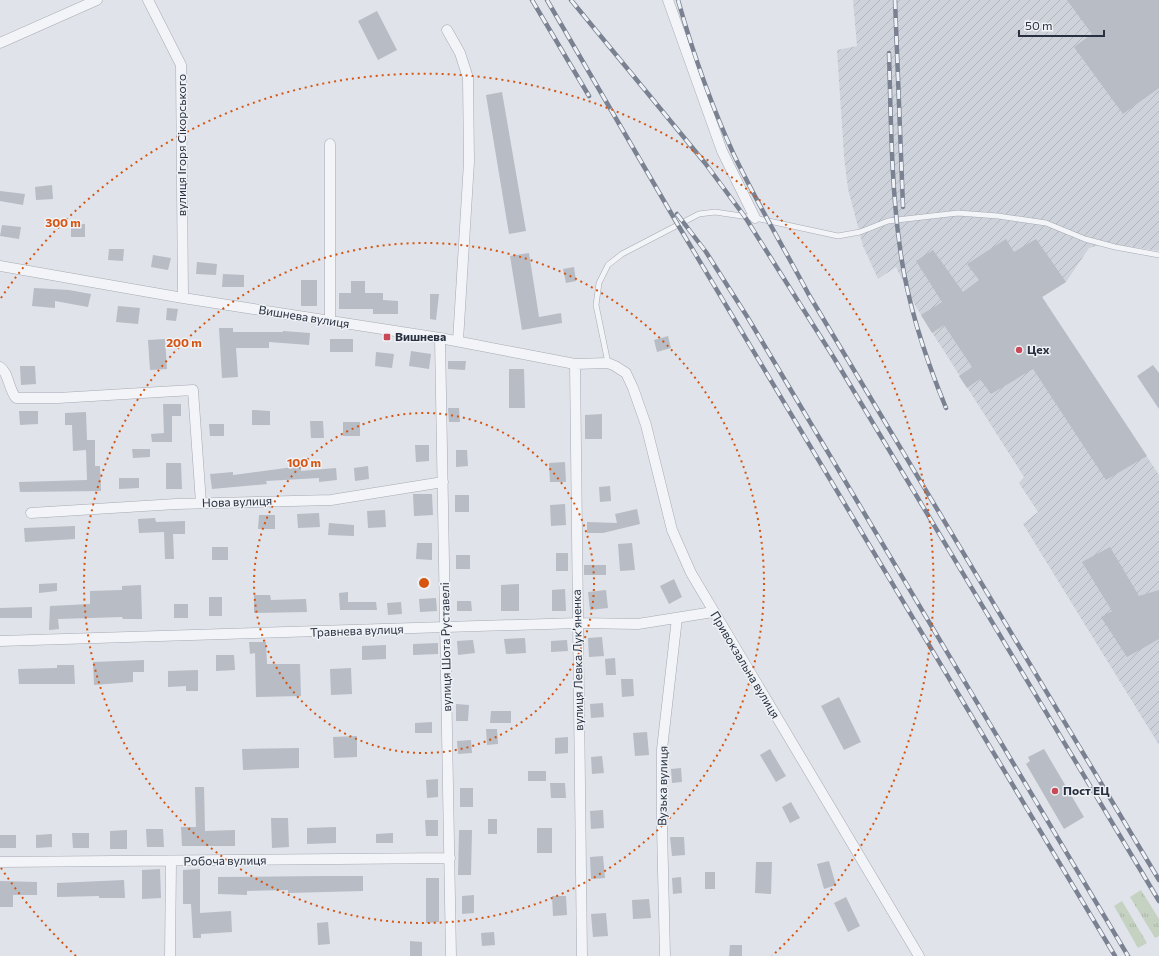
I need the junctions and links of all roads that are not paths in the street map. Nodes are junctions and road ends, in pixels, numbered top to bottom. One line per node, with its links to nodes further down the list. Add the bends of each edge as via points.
1 (97, 0): 5 (street)
2 (148, 0): 10 (street, вулиця Ігоря Сікорського, via 181,65)
3 (668, 0): 7 (street, via 722,151)
4 (447, 30): 13 (street, via 460,53 468,78 469,162)
5 (0, 43)
6 (330, 144): 11 (street)
7 (755, 218): 8 (lane, via 838,236 860,232 888,221 958,213 998,216 1046,223 1115,247); 14 (lane, via 715,212 699,214 622,254 608,265 599,283 596,305)
8 (1159, 254)
9 (0, 266): 10 (street, Вишнева вулиця)
10 (183, 298): 11 (street, Вишнева вулиця)
11 (330, 321): 12 (street, Вишнева вулиця)
12 (440, 338): 13 (street, Вишнева вулиця); 17 (street, вулиця Шота Руставелі)
13 (458, 341): 15 (street, Вишнева вулиця)
14 (608, 363): 15 (street, Вишнева вулиця); 20 (street, Привокзальна вулиця, via 626,373 633,388 646,425 672,530 691,573)
15 (575, 364): 22 (street, вулиця Левка Лукʼяненка)
16 (0, 367): 18 (street, via 6,376 10,391 16,398 193,390)
17 (443, 482): 18 (street, Нова вулиця, via 331,500); 23 (street, вулиця Шота Руставелі)
18 (200, 504): 19 (street, Нова вулиця)
19 (30, 513)
20 (713, 612): 21 (street, Травнева вулиця); 32 (street, Привокзальна вулиця)
21 (677, 618): 22 (street, Травнева вулиця, via 638,624); 31 (street, Вузька вулиця, via 662,749)
22 (578, 623): 23 (street, Травнева вулиця); 30 (street, вулиця Левка Лукʼяненка)
23 (446, 628): 24 (street, Травнева вулиця); 25 (street, вулиця Шота Руставелі)
24 (0, 641)
25 (450, 858): 27 (street, Робоча вулиця); 29 (street, вулиця Шота Руставелі)
26 (0, 862): 27 (street, Робоча вулиця)
27 (171, 862): 28 (street)
28 (170, 956)
29 (451, 956)
30 (582, 956)
31 (665, 956)
32 (919, 956)

